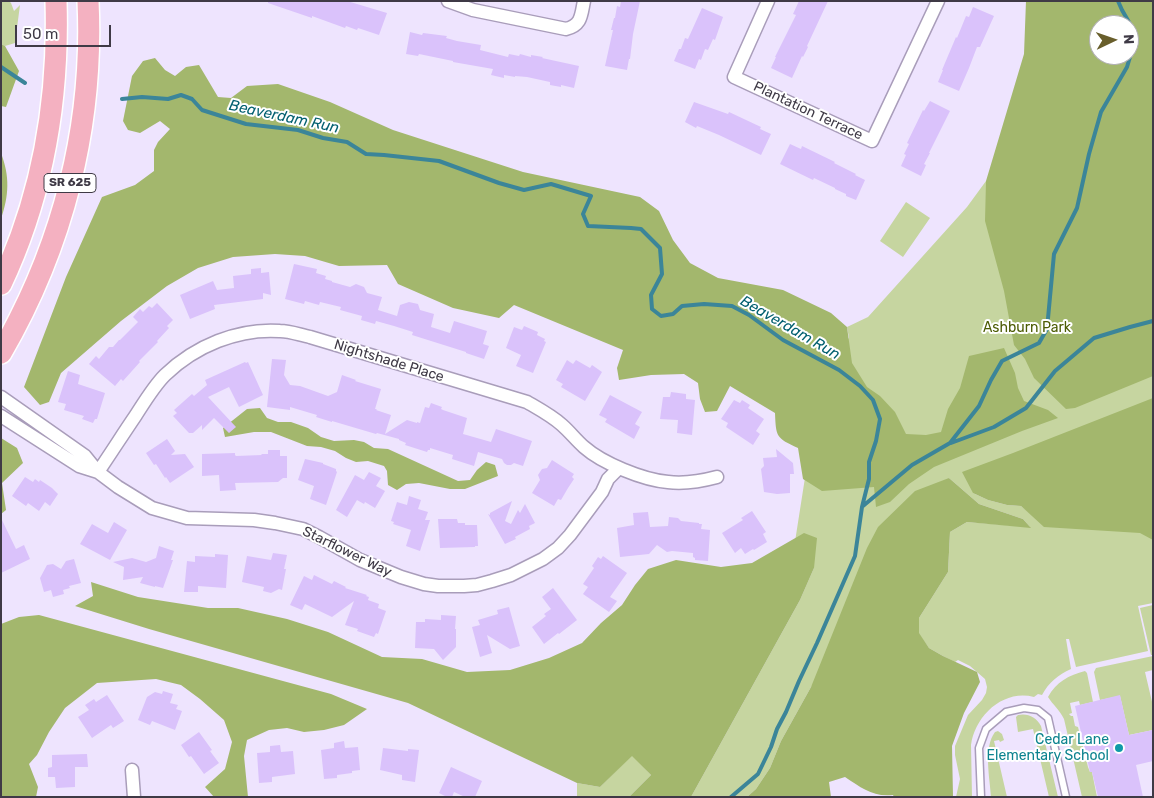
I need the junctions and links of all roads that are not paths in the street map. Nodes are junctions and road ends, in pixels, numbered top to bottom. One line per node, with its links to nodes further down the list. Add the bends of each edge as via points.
1 (56, 1): 7 (main road, SR 625, via 55,82 45,153 31,205)
2 (88, 1): 8 (main road, SR 625, via 87,86 70,186 46,262)
3 (448, 1): 4 (street, via 473,10 566,29 577,24)
4 (584, 1)
5 (768, 1): 6 (street, Plantation Terrace, via 734,77 872,141)
6 (938, 1)
7 (1, 284)
8 (1, 353)
9 (1, 397): 12 (street, Starflower Way, via 85,456)
10 (1, 416): 12 (street, Starflower Way, via 79,466)
11 (619, 468): 12 (street, Starflower Way, via 558,548 511,575 464,586 431,585 401,578 303,529 254,520 187,518 152,508); 12 (street, Nightshade Place, via 593,454 562,425 526,402 310,337 282,331 256,331 204,347 164,376); 13 (street, Nightshade Place, via 669,482 704,481)
12 (98, 472)
13 (717, 477)
14 (132, 770): 15 (street)
15 (134, 797)
16 (981, 797): 17 (lane, via 979,748 986,729 1006,712 1024,708 1038,710 1048,718)
17 (1066, 797)

